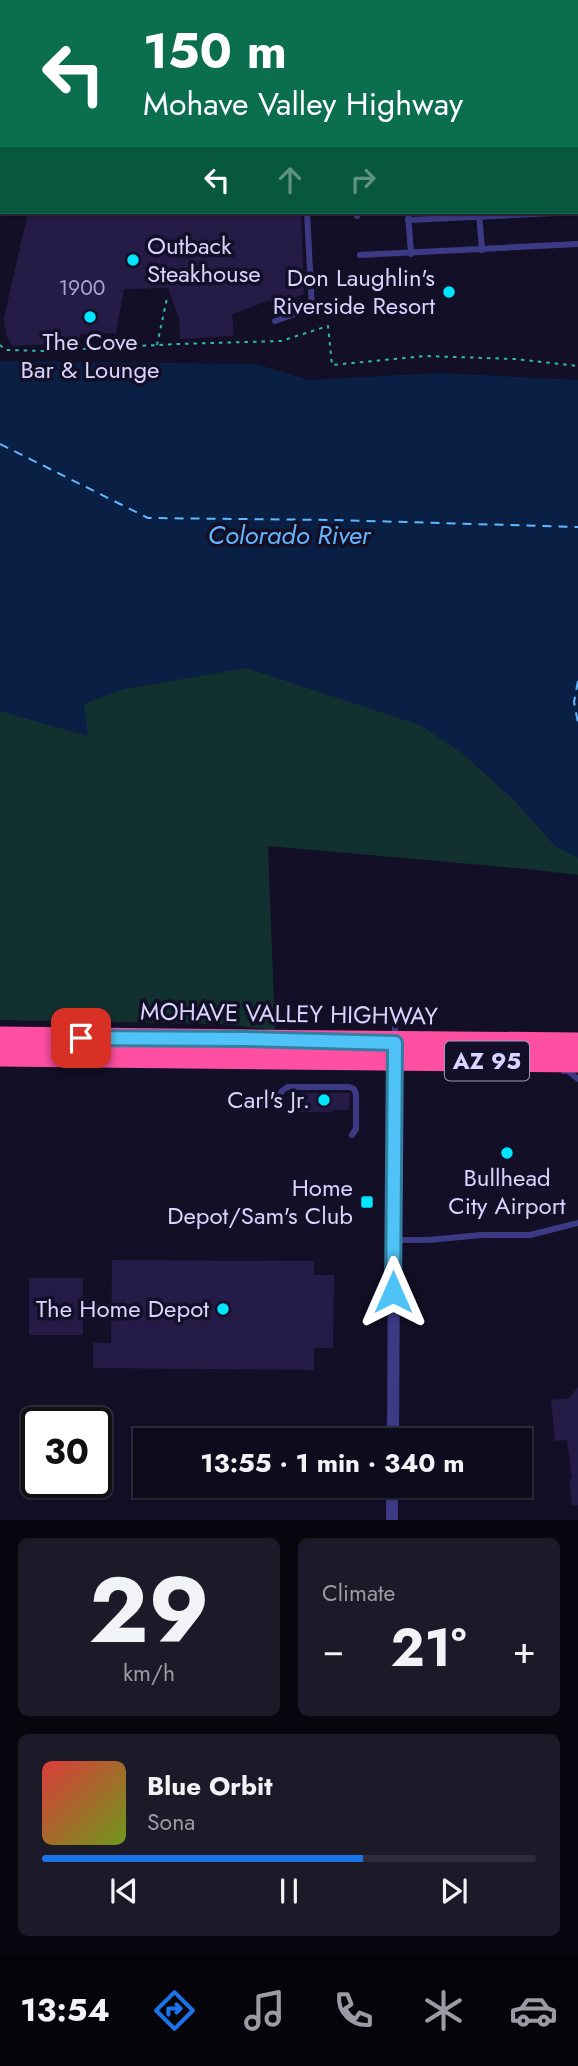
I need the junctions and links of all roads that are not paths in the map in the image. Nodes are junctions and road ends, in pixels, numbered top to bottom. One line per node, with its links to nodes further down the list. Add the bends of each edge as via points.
1 (307, 214): 9 (lane, via 312,308)
2 (408, 214): 4 (lane)
3 (479, 214): 4 (lane); 6 (lane)
4 (408, 220): 7 (lane)
5 (578, 244): 6 (lane)
6 (482, 250): 7 (lane)
7 (411, 254): 8 (lane)
8 (359, 255)
9 (275, 321)
10 (395, 1012): 13 (lane)
11 (0, 1037): 13 (highway, MOHAVE VALLEY HIGHWAY / AZ 95, via 245,1039)
12 (578, 1043): 13 (highway, MOHAVE VALLEY HIGHWAY / AZ 95)
13 (395, 1051): 14 (highway, MOHAVE VALLEY HIGHWAY / AZ 95); 15 (highway, MOHAVE VALLEY HIGHWAY / AZ 95); 23 (street)
14 (0, 1056)
15 (492, 1061): 16 (highway, MOHAVE VALLEY HIGHWAY / AZ 95); 17 (lane)
16 (578, 1062)
17 (511, 1072)
18 (557, 1072): 19 (lane, via 568,1071)
19 (578, 1079)
20 (276, 1101): 21 (lane, via 287,1087 354,1089 356,1129)
21 (352, 1135)
22 (578, 1223): 23 (lane, via 530,1235)
23 (394, 1240): 24 (street)
24 (393, 1428)
25 (392, 1498): 26 (street)
26 (392, 1520)

